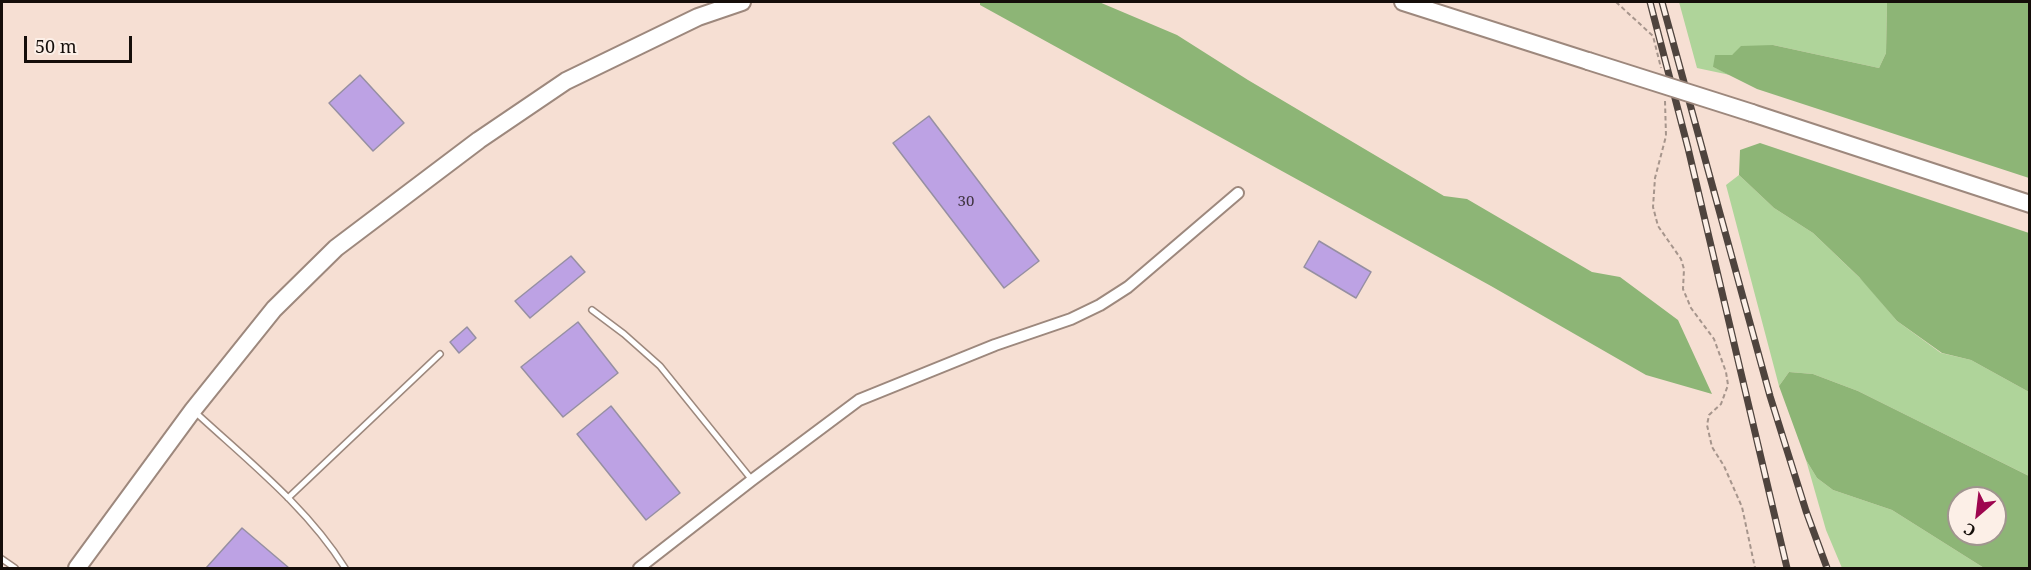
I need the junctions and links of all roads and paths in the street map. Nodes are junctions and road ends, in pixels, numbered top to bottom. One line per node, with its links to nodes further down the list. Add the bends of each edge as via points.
1 (742, 2): 10 (main road, via 698,17 566,81 417,186 336,248 274,309)
2 (1402, 2): 7 (main road, bridge)
3 (1616, 2): 4 (path, via 1653,36)
4 (1662, 75)
5 (1665, 94): 18 (path, via 1666,136 1655,178 1653,207 1658,226 1681,259 1683,289 1691,308 1714,339 1726,372 1728,385 1707,425 1712,447 1742,507)
6 (1238, 194): 11 (street, via 1128,287 1100,305 859,400)
7 (2030, 204)
8 (592, 310): 11 (lane, via 660,366)
9 (440, 354): 12 (lane)
10 (193, 410): 12 (lane); 15 (main road)
11 (752, 480): 17 (street)
12 (288, 498): 16 (lane, via 331,546)
13 (2, 559): 14 (lane)
14 (15, 568)
15 (77, 568)
16 (345, 568)
17 (639, 568)
18 (1755, 568)

